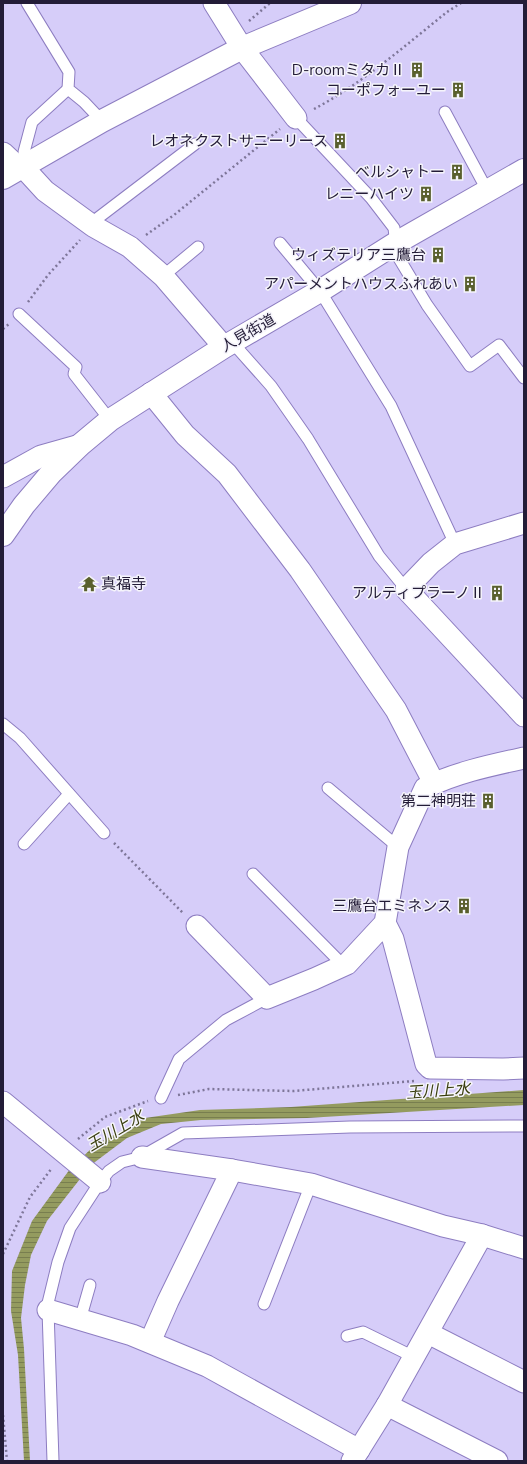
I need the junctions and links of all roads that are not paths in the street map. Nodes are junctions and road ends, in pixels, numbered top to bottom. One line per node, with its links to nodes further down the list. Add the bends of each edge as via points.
1 (27, 3): 5 (lane, via 68,72)
2 (214, 3): 4 (street)
3 (350, 3): 4 (main road)
4 (242, 48): 7 (street); 8 (main road)
5 (68, 90): 8 (lane); 11 (lane, via 32,122)
6 (445, 112): 13 (lane)
7 (296, 118): 16 (lane, via 371,198 394,228)
8 (102, 121): 11 (main road)
9 (195, 144): 14 (lane)
10 (3, 153): 11 (street)
11 (17, 166): 14 (street, via 45,191)
12 (524, 170): 13 (main road, 人見街道)
13 (487, 190): 16 (main road, 人見街道)
14 (91, 225): 18 (street, via 130,247)
15 (280, 243): 19 (lane)
16 (396, 243): 19 (main road, 人見街道); 22 (lane, via 397,255 427,305 470,366 498,345)
17 (198, 247): 18 (lane)
18 (163, 276): 21 (street)
19 (320, 291): 21 (main road, 人見街道); 29 (lane, via 391,406)
20 (19, 314): 24 (lane, via 76,367 74,374)
21 (228, 344): 23 (main road, 人見街道); 30 (lane, via 271,386 300,427 379,556)
22 (524, 378)
23 (151, 393): 24 (main road, 人見街道); 34 (street, via 185,435 227,474 300,570 396,710)
24 (110, 420): 25 (main road, 人見街道)
25 (80, 445): 26 (street, via 41,456); 28 (main road, 人見街道, via 52,472)
26 (3, 477)
27 (524, 523): 29 (street)
28 (3, 535)
29 (455, 544): 30 (street, via 431,563)
30 (406, 589): 31 (street)
31 (524, 716)
32 (3, 724): 36 (lane, via 20,738)
33 (524, 758): 34 (street, via 493,764)
34 (434, 783): 39 (street, via 425,788)
35 (328, 788): 39 (lane)
36 (69, 794): 37 (lane); 38 (lane)
37 (104, 833)
38 (24, 844)
39 (398, 847): 41 (street)
40 (253, 874): 43 (lane)
41 (385, 923): 43 (street, via 347,964); 45 (street, via 393,939 426,1064 430,1068)
42 (197, 926): 44 (street)
43 (343, 965): 44 (street)
44 (267, 998): 46 (lane, via 226,1020 179,1059)
45 (524, 1068)
46 (162, 1098)
47 (3, 1102): 51 (street)
48 (524, 1126): 49 (lane, via 350,1127 183,1133)
49 (142, 1157): 50 (street); 51 (lane, via 122,1162 109,1172)
50 (232, 1170): 52 (street); 61 (street)
51 (94, 1178): 57 (lane, via 70,1228 58,1262)
52 (311, 1184): 53 (street, via 443,1226); 56 (lane)
53 (482, 1235): 54 (street); 59 (street)
54 (524, 1248)
55 (90, 1285): 58 (lane)
56 (264, 1304)
57 (48, 1310): 58 (street); 66 (lane)
58 (80, 1320): 61 (street)
59 (428, 1333): 62 (street); 63 (street)
60 (347, 1336): 62 (lane, via 363,1332)
61 (150, 1342): 65 (street, via 207,1366)
62 (414, 1357): 64 (street)
63 (524, 1382)
64 (388, 1405): 65 (street); 67 (street)
65 (356, 1456)
66 (53, 1461)
67 (497, 1461)

